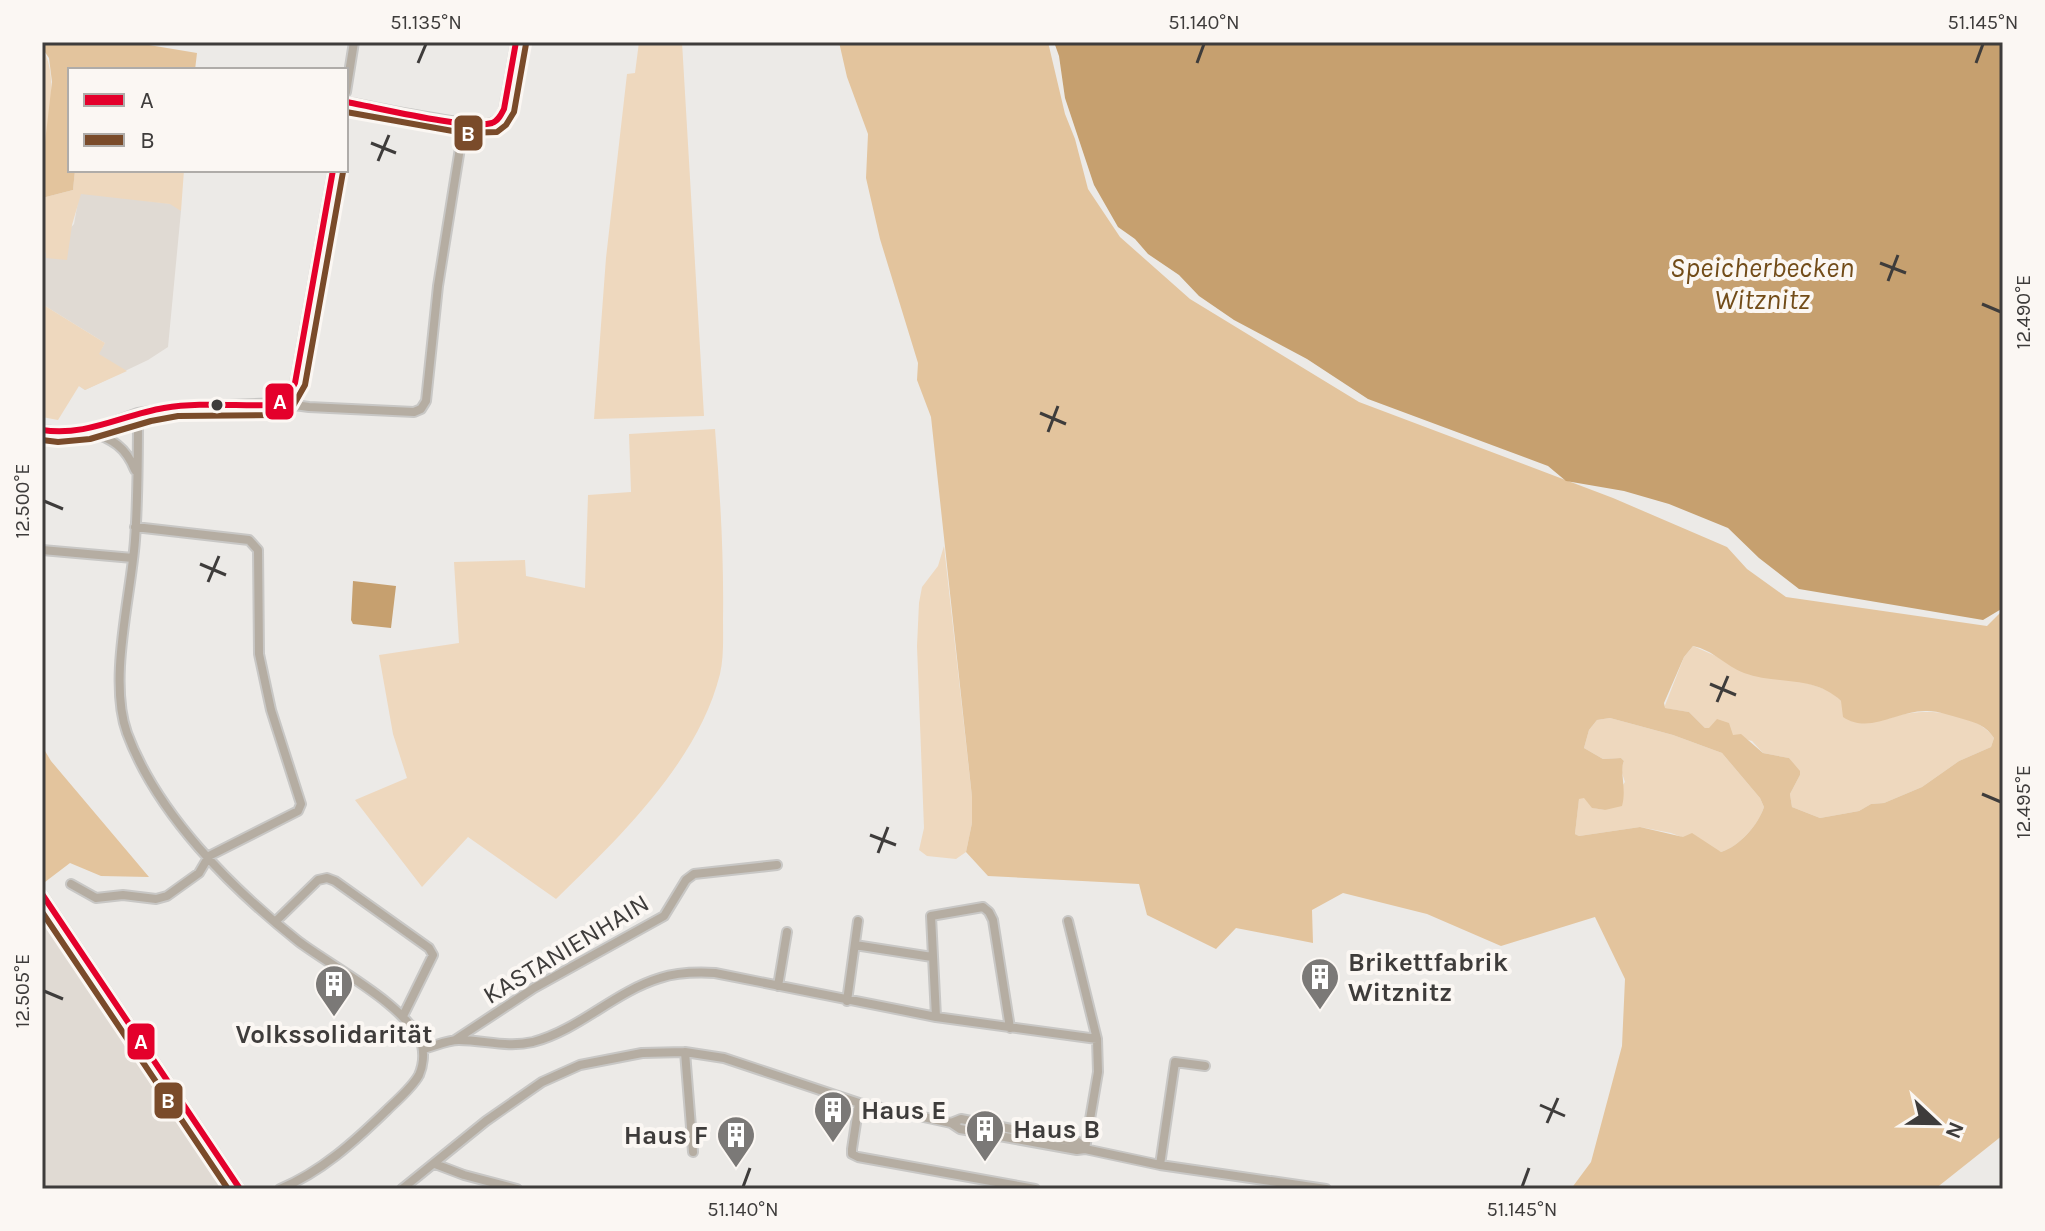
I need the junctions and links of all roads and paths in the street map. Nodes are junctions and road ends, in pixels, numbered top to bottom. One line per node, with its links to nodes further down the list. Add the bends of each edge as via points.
1 (354, 42): 3 (street)
2 (516, 42): 5 (street, via 500,117 489,124)
3 (348, 80)
4 (348, 102): 5 (street)
5 (464, 123): 7 (street, via 421,409)
6 (333, 172): 7 (street, via 295,383)
7 (280, 403): 8 (street)
8 (138, 413): 10 (street); 11 (street)
9 (42, 430): 10 (street)
10 (89, 431): 11 (street, via 123,448)
11 (137, 476): 12 (street)
12 (135, 527): 14 (street); 15 (street, via 249,540 258,550 259,654 301,804 298,811)
13 (44, 551): 14 (street)
14 (133, 558): 15 (street, via 121,672 126,729 159,796)
15 (209, 856): 17 (street, via 199,873 156,899 96,898); 21 (street)
16 (777, 865): 31 (street, KASTANIENHAIN, via 694,874 664,916 534,988)
17 (71, 884)
18 (42, 894): 40 (street)
19 (858, 921): 23 (street)
20 (1068, 921): 30 (street)
21 (275, 922): 27 (street); 27 (street, via 318,880 327,878 429,948 433,955)
22 (787, 932): 25 (street)
23 (855, 945): 24 (street); 26 (street)
24 (932, 957): 28 (street); 29 (street, via 931,916 983,907 989,912)
25 (778, 986): 26 (street); 31 (street, via 715,973 677,973 640,985 533,1042)
26 (847, 1001): 28 (street)
27 (403, 1016): 32 (street)
28 (936, 1017): 29 (street)
29 (1010, 1028): 30 (street)
30 (1097, 1039): 36 (street, via 1098,1072)
31 (455, 1040): 32 (street)
32 (423, 1049): 41 (street, via 419,1076 387,1110 322,1167)
33 (685, 1052): 35 (street, via 724,1058); 37 (street); 38 (street, via 642,1053 561,1073 522,1095)
34 (1205, 1066): 39 (street, via 1175,1062)
35 (859, 1103): 36 (street, via 960,1129); 44 (street, via 852,1154 858,1157)
36 (1085, 1149): 39 (street)
37 (693, 1152)
38 (435, 1164): 42 (street); 43 (street)
39 (1160, 1165): 45 (street)
40 (240, 1189)
41 (280, 1189)
42 (402, 1189)
43 (517, 1189)
44 (1035, 1189)
45 (1326, 1189)

